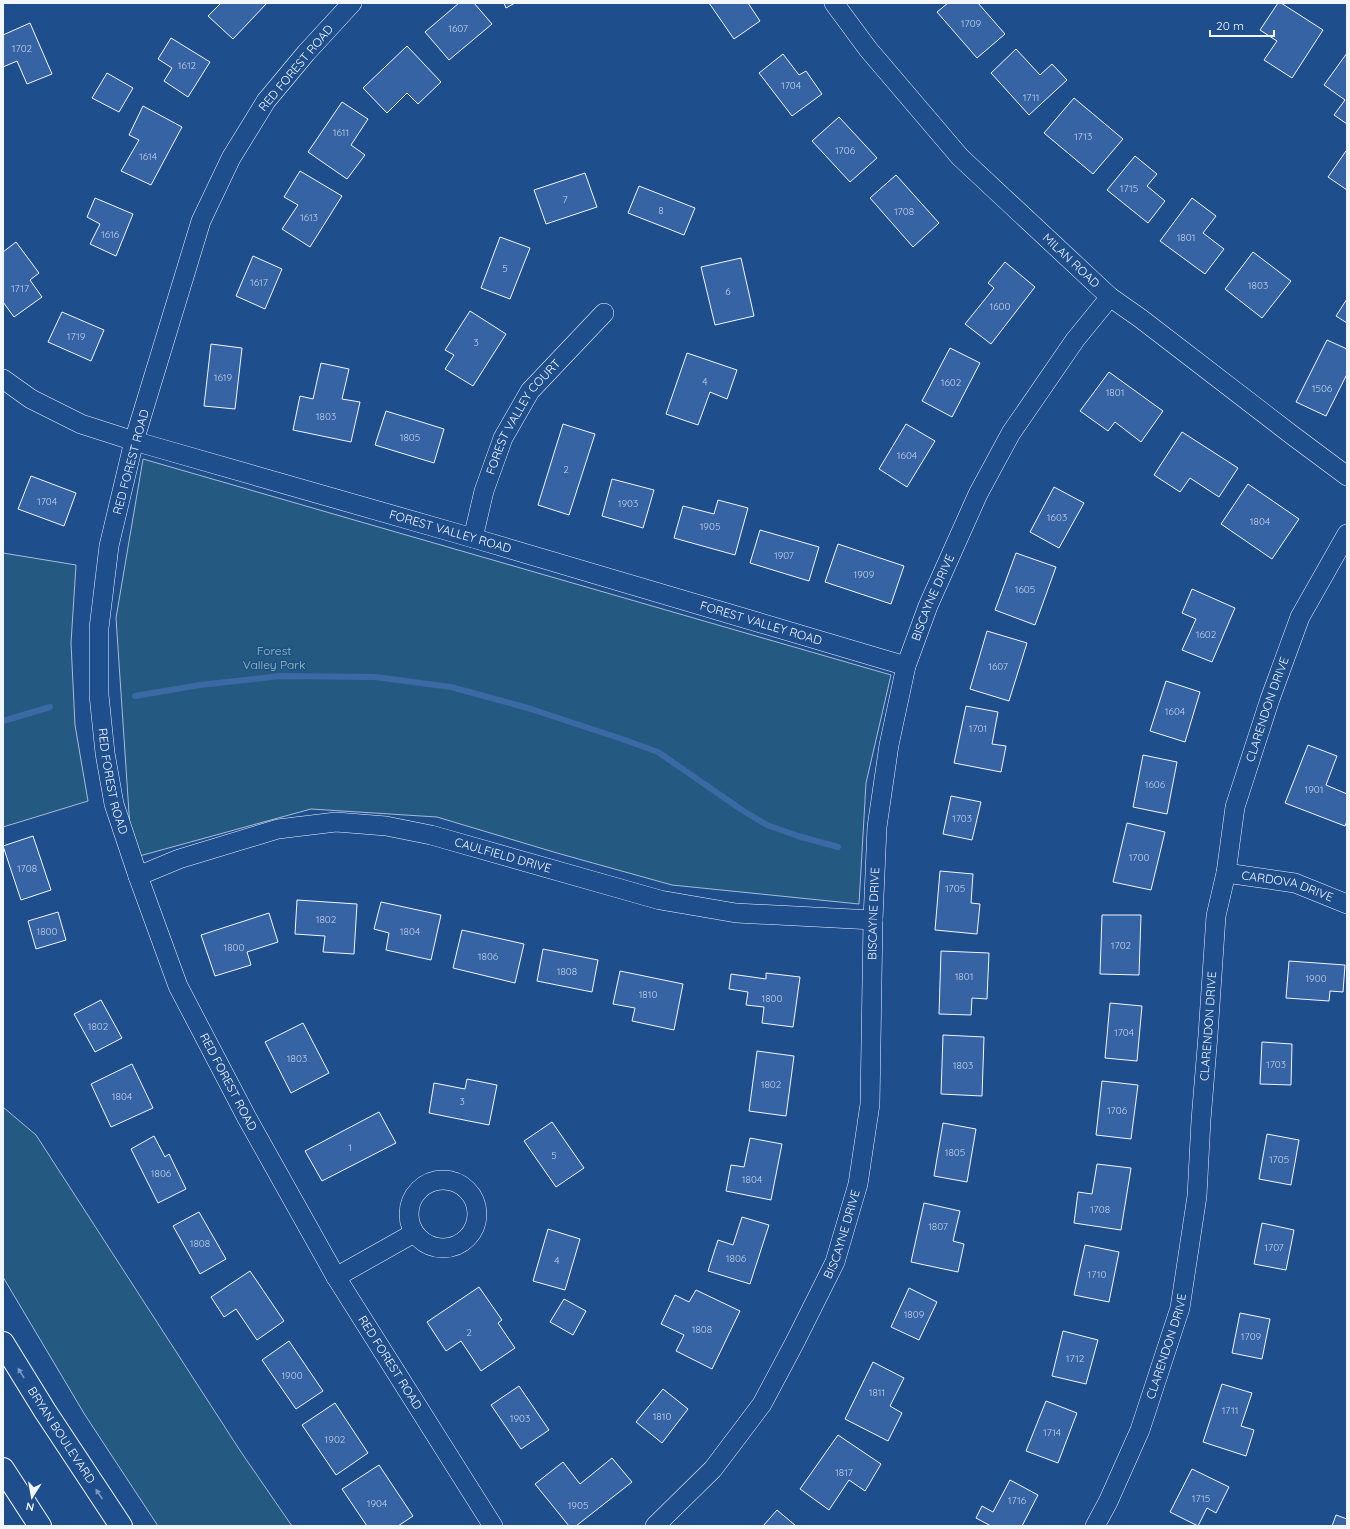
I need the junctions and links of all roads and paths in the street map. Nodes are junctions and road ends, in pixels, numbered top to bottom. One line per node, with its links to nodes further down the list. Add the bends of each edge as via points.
1 (352, 3): 6 (street, RED FOREST ROAD, via 306,52 266,101 231,158 201,221)
2 (834, 3): 3 (street, MILAN ROAD, via 868,49 960,157)
3 (1110, 297): 7 (street, MILAN ROAD); 10 (street, BISCAYNE DRIVE, via 1075,340 1011,433 978,494 928,606)
4 (604, 313): 9 (street, FOREST VALLEY COURT, via 530,391 503,438 484,491)
5 (3, 378): 6 (street, FOREST VALLEY ROAD, via 31,399 81,424)
6 (134, 441): 9 (street, FOREST VALLEY ROAD); 12 (street, RED FOREST ROAD, via 109,546 99,628 99,695 114,804)
7 (1347, 476)
8 (1347, 534): 11 (street, CLARENDON DRIVE, via 1300,617 1270,699 1235,807)
9 (473, 538): 10 (street, FOREST VALLEY ROAD)
10 (906, 666): 14 (street, BISCAYNE DRIVE, via 889,745 877,827)
11 (1226, 873): 13 (street, CARDOVA DRIVE, via 1295,883); 23 (street, CLARENDON DRIVE, via 1216,916 1197,1196 1180,1308 1140,1430)
12 (138, 876): 14 (street, CAULFIELD DRIVE, via 179,859 278,829 336,822 386,826 431,835 660,900 736,913); 16 (street, RED FOREST ROAD, via 178,986 247,1118)
13 (1347, 904)
14 (874, 920): 22 (street, BISCAYNE DRIVE, via 870,1104 858,1184 835,1262 762,1404 713,1469)
15 (414, 1233): 16 (street)
16 (336, 1277): 21 (street, RED FOREST ROAD)
17 (3, 1343): 20 (highway, BRYAN BOULEVARD, one-way to 17, via 45,1412)
18 (3, 1469): 19 (highway)
19 (40, 1526)
20 (121, 1526)
21 (494, 1526)
22 (655, 1526)
23 (1095, 1526)

